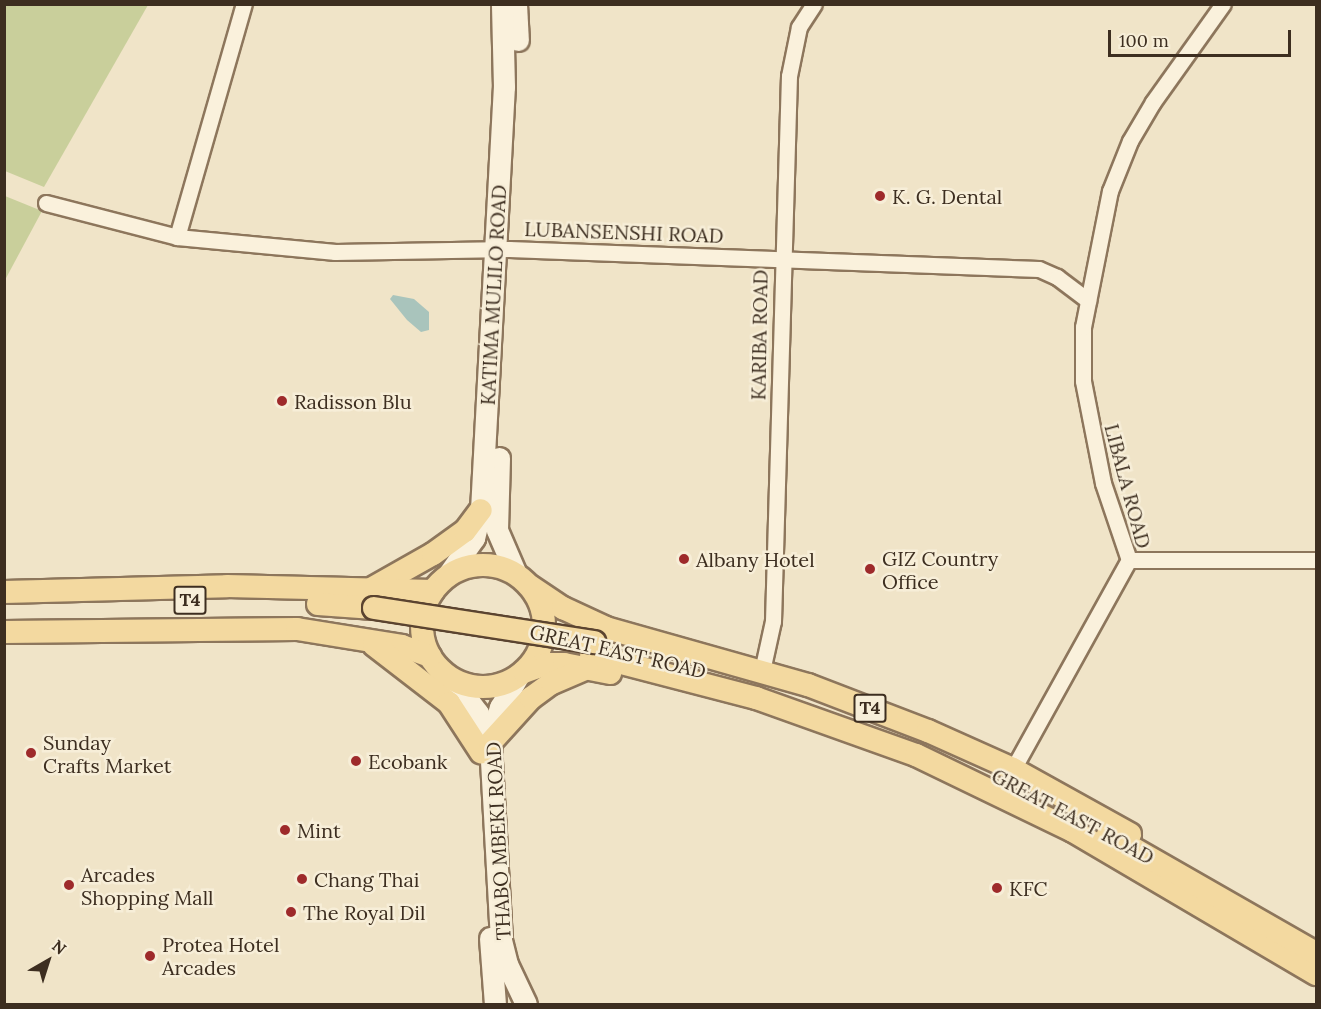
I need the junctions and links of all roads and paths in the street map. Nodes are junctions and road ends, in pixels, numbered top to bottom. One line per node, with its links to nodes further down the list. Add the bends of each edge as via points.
1 (244, 4): 7 (street)
2 (502, 4): 8 (main road, KATIMA MULILO ROAD)
3 (516, 4): 8 (main road, KATIMA MULILO ROAD, via 518,87)
4 (814, 4): 9 (street, KARIBA ROAD, via 799,27 789,76)
5 (1223, 4): 10 (street, LIBALA ROAD, via 1152,102 1130,141 1110,191)
6 (46, 203): 7 (street, LUBANSENSHI ROAD)
7 (177, 237): 8 (street, LUBANSENSHI ROAD, via 335,252)
8 (502, 249): 9 (street, LUBANSENSHI ROAD); 11 (main road, KATIMA MULILO ROAD); 14 (main road, KATIMA MULILO ROAD, via 496,515 503,549)
9 (782, 259): 10 (street, LUBANSENSHI ROAD, via 1039,268); 23 (street, KARIBA ROAD, via 773,621)
10 (1088, 300): 12 (street, LIBALA ROAD, via 1083,327 1083,381 1089,427 1102,483)
11 (481, 510): 15 (main road, KATIMA MULILO ROAD, via 474,538); 18 (main road, via 465,531 407,571)
12 (1129, 560): 13 (street); 27 (street, LIBALA ROAD)
13 (1317, 560)
14 (523, 580): 15 (main road, via 497,566 476,565); 23 (main road, GREAT EAST ROAD / T4, via 563,608 606,628); 24 (main road, via 541,604 545,625 542,646)
15 (440, 583): 18 (main road, GREAT EAST ROAD / T4); 22 (main road, via 422,623)
16 (4, 592): 18 (main road, GREAT EAST ROAD / T4, via 226,586)
17 (4, 604): 18 (main road, GREAT EAST ROAD / T4, via 225,600)
18 (370, 615): 19 (main road, GREAT EAST ROAD / T4); 20 (main road, GREAT EAST ROAD / T4, via 250,627); 21 (main road, GREAT EAST ROAD / T4); 22 (main road, GREAT EAST ROAD / T4); 26 (main road)
19 (4, 617)
20 (4, 632)
21 (591, 655): 24 (main road, GREAT EAST ROAD / T4, via 546,664); 26 (main road, via 531,698); 28 (main road, GREAT EAST ROAD / T4, via 756,698 916,755)
22 (430, 656): 25 (main road)
23 (762, 671): 27 (main road, GREAT EAST ROAD / T4, via 861,704)
24 (521, 675): 25 (main road, via 484,688); 26 (main road, THABO MBEKI ROAD, via 500,707)
25 (451, 678): 26 (main road, THABO MBEKI ROAD, via 478,713)
26 (486, 748): 31 (main road, THABO MBEKI ROAD); 33 (main road, THABO MBEKI ROAD, via 501,939)
27 (1013, 769): 28 (main road, GREAT EAST ROAD / T4, via 1150,846)
28 (1185, 886): 29 (main road, GREAT EAST ROAD / T4); 30 (main road, GREAT EAST ROAD / T4)
29 (1317, 953)
30 (1317, 974)
31 (495, 1005)
32 (507, 1005): 33 (main road, THABO MBEKI ROAD)
33 (524, 1005)

